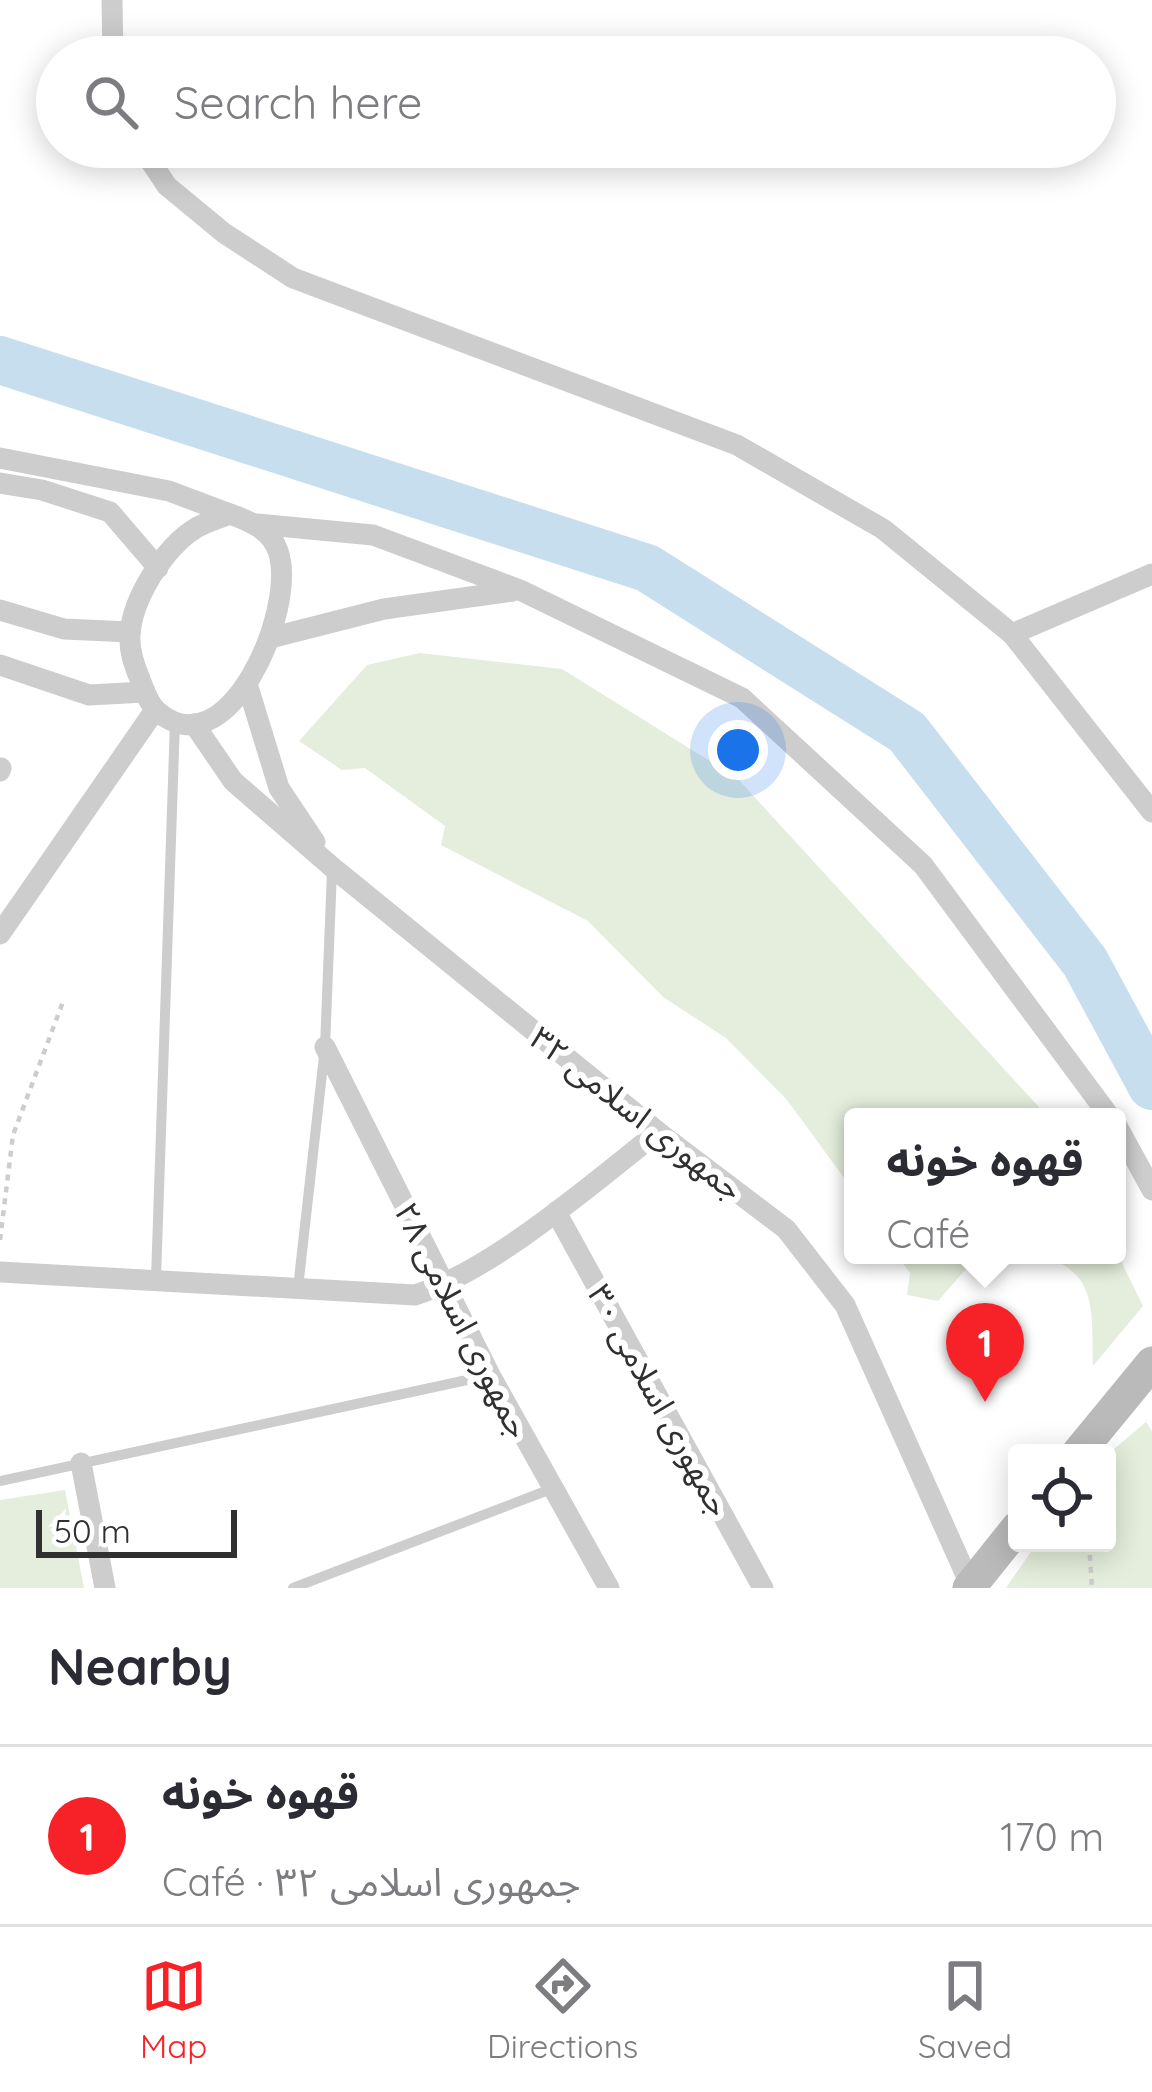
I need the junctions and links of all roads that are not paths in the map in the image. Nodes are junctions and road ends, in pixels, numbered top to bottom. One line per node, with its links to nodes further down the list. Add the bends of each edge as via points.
1 (112, 0): 2 (street)
2 (113, 36)
3 (154, 168): 13 (street, via 224,233 293,278 737,445 883,529)
4 (0, 458): 6 (street, via 169,490)
5 (0, 483): 8 (street, via 110,512)
6 (230, 514): 7 (street); 8 (street, via 195,529)
7 (257, 524): 10 (street, via 373,535); 14 (street, via 278,550 281,600)
8 (158, 568): 12 (street)
9 (1152, 574): 13 (street)
10 (520, 590): 14 (street, via 384,609); 23 (street, via 742,698 923,865)
11 (0, 610): 12 (street, via 64,629)
12 (130, 632): 17 (street, via 132,661)
13 (1012, 634): 19 (street)
14 (270, 638): 16 (street)
15 (0, 665): 17 (street, via 88,695)
16 (248, 687): 18 (street, via 215,714); 20 (street, via 279,788)
17 (150, 701): 18 (street); 21 (street)
18 (185, 723): 20 (street, جمهوری اسلامی ۳۲, via 233,781); 29 (lane)
19 (1152, 812)
20 (332, 867): 22 (lane); 24 (street, جمهوری اسلامی ۳۲)
21 (0, 934)
22 (325, 1047): 30 (street, جمهوری اسلامی ۲۸); 31 (lane)
23 (1103, 1108)
24 (658, 1132): 27 (street); 39 (street, جمهوری اسلامی ۳۲, via 786,1229 845,1305)
25 (1126, 1142): 26 (street)
26 (1152, 1190)
27 (556, 1211): 30 (street); 43 (street, جمهوری اسلامی ۳۰)
28 (0, 1272): 29 (street)
29 (156, 1278): 31 (street)
30 (444, 1286): 31 (street, via 415,1294); 33 (street, جمهوری اسلامی ۲۸)
31 (298, 1290)
32 (1152, 1363): 34 (main road)
33 (490, 1375): 35 (lane); 37 (street, جمهوری اسلامی ۲۸)
34 (1085, 1444)
35 (81, 1463): 36 (lane); 40 (street)
36 (0, 1481)
37 (551, 1489): 41 (lane); 42 (street, جمهوری اسلامی ۲۸)
38 (1008, 1539): 39 (main road)
39 (969, 1586)
40 (105, 1588)
41 (293, 1588)
42 (609, 1588)
43 (763, 1588)

